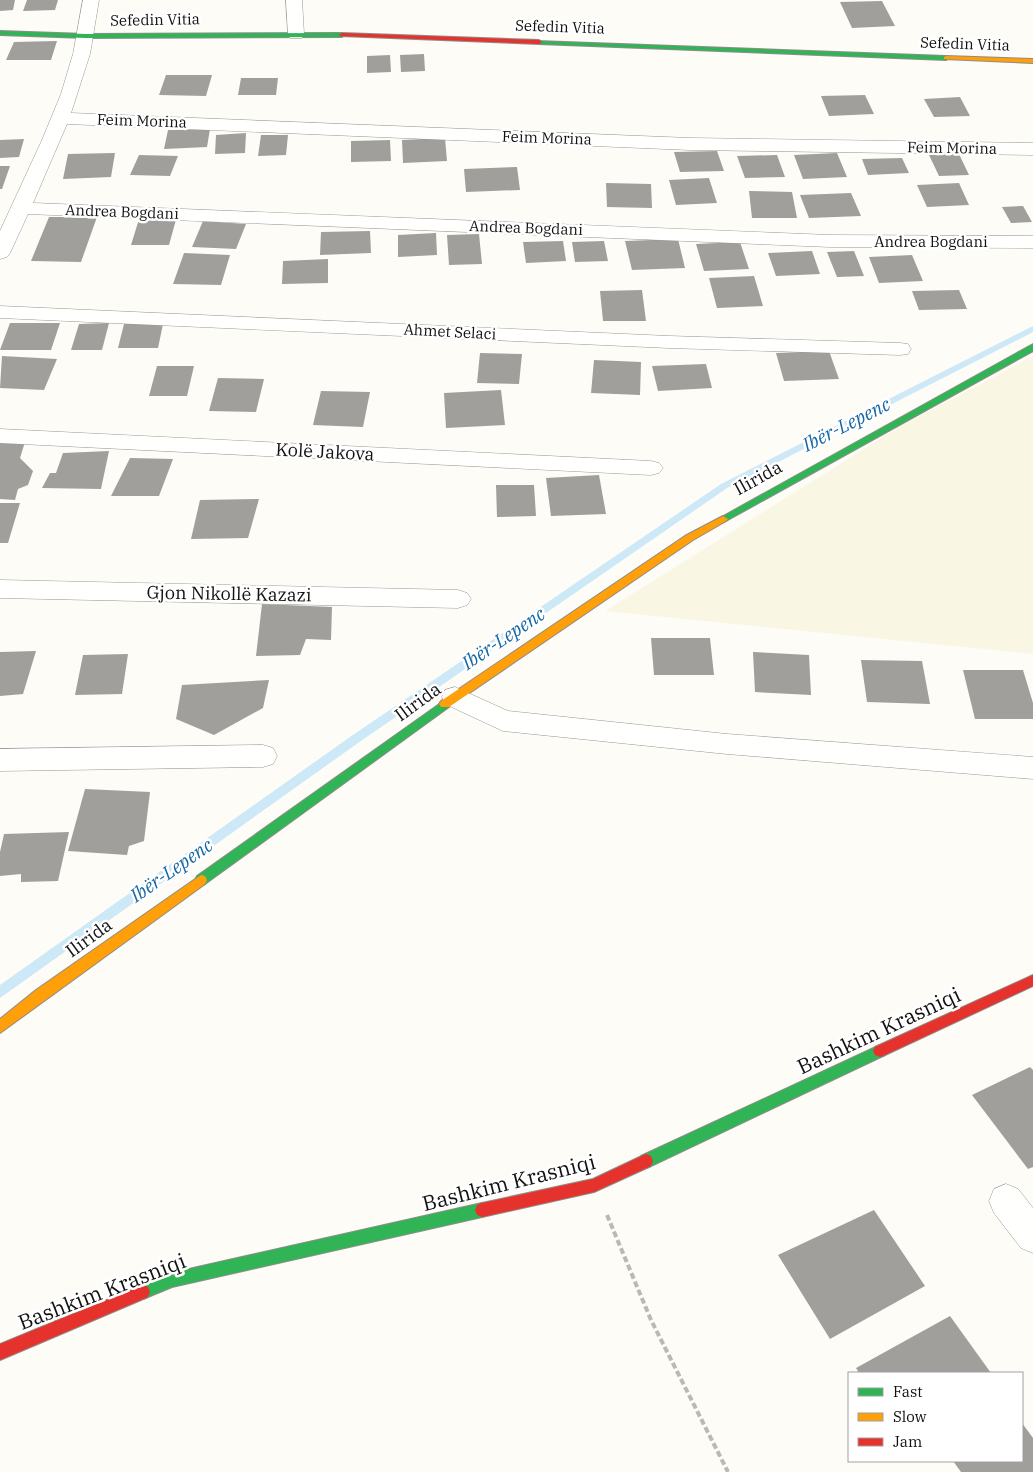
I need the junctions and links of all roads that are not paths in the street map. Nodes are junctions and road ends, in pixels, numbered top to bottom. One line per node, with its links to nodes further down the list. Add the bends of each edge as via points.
1 (91, 0): 5 (street)
2 (294, 0): 4 (street)
3 (0, 33): 5 (street, Sefedin Vitia)
4 (296, 34): 5 (street, Sefedin Vitia); 6 (street, Sefedin Vitia)
5 (86, 36): 7 (street)
6 (1033, 61)
7 (61, 118): 8 (street, Feim Morina, via 690,144); 9 (street)
8 (1033, 149)
9 (20, 208): 10 (street, Andrea Bogdani, via 830,241); 11 (street)
10 (1033, 242)
11 (0, 253)
12 (0, 312): 14 (street, Ahmet Selaci, via 659,342)
13 (1033, 347): 19 (street, Ilirida, via 689,538)
14 (900, 349)
15 (0, 436): 16 (street, Kolë Jakova)
16 (650, 468)
17 (0, 589): 18 (street, Gjon Nikollë Kazazi)
18 (458, 599)
19 (455, 697): 22 (street, via 503,721 727,744); 24 (street, Ilirida)
20 (263, 756): 21 (street)
21 (0, 760)
22 (1033, 768)
23 (1033, 980): 27 (street, Bashkim Krasniqi, via 594,1185 171,1280)
24 (0, 1026)
25 (1006, 1201): 26 (street)
26 (1033, 1236)
27 (0, 1352)

